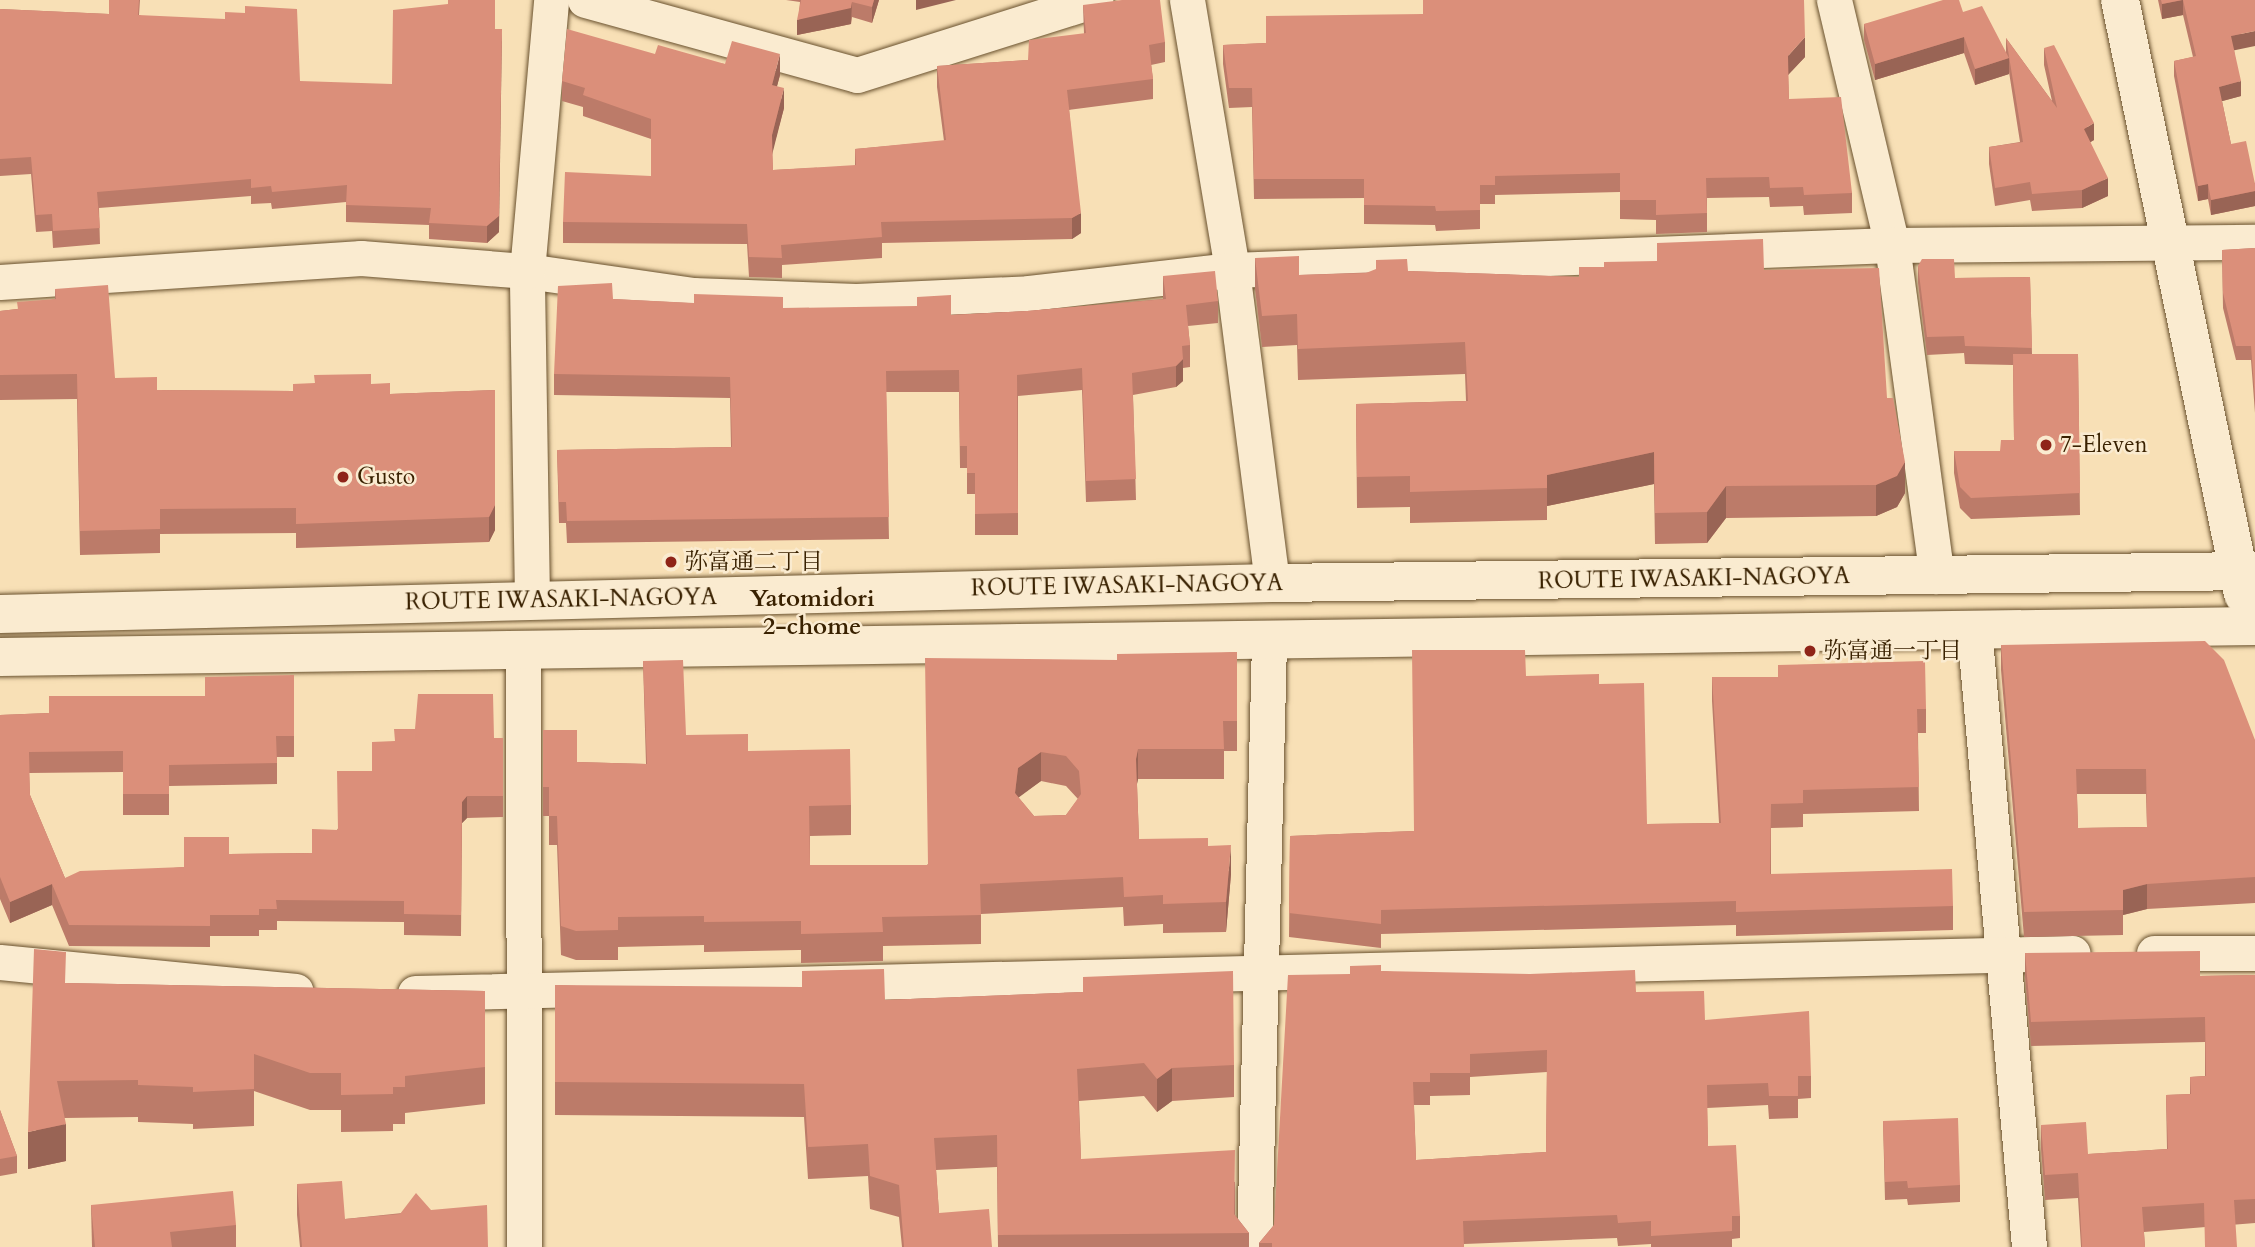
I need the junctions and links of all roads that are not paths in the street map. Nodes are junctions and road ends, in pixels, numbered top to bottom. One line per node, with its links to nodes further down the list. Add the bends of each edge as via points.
1 (551, 0): 11 (street)
2 (585, 0): 3 (street, via 857,75)
3 (1096, 0)
4 (1187, 0): 10 (street)
5 (1834, 0): 9 (street)
6 (2120, 0): 7 (main road)
7 (2171, 242): 8 (street); 9 (street); 13 (main road)
8 (2255, 242)
9 (1892, 245): 10 (street); 14 (street)
10 (1232, 270): 11 (street, via 1029,293 856,301 692,295); 15 (street)
11 (527, 271): 12 (street, via 360,258); 16 (street)
12 (0, 282)
13 (2247, 571): 14 (main road, ROUTE IWASAKI-NAGOYA); 19 (main road)
14 (1937, 576): 15 (main road, ROUTE IWASAKI-NAGOYA)
15 (1272, 583): 16 (main road, ROUTE IWASAKI-NAGOYA)
16 (532, 600): 17 (main road, ROUTE IWASAKI-NAGOYA)
17 (0, 614)
18 (1974, 628): 19 (main road, ROUTE IWASAKI-NAGOYA); 20 (main road, ROUTE IWASAKI-NAGOYA); 23 (street)
19 (2253, 631)
20 (1269, 639): 21 (main road, ROUTE IWASAKI-NAGOYA); 26 (street)
21 (523, 649): 22 (main road, ROUTE IWASAKI-NAGOYA); 27 (street)
22 (0, 657)
23 (2003, 953): 24 (street); 26 (street); 32 (street)
24 (2255, 953)
25 (0, 962): 28 (street)
26 (1259, 970): 27 (street); 31 (street)
27 (526, 987): 29 (street); 30 (street)
28 (326, 994)
29 (379, 996)
30 (524, 1247)
31 (1254, 1247)
32 (2029, 1247)

